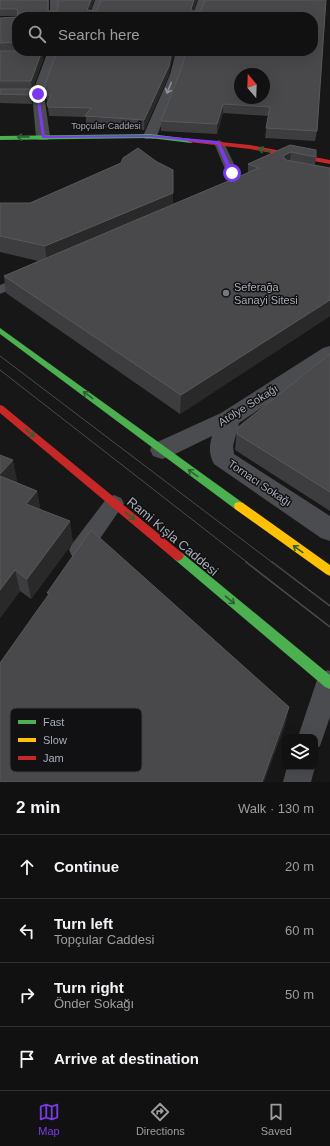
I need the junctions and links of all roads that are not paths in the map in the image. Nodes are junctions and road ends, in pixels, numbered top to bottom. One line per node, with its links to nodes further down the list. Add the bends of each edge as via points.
1 (54, 0): 4 (street)
2 (99, 0): 5 (street)
3 (202, 0): 6 (street)
4 (54, 12)
5 (95, 12)
6 (198, 12)
7 (52, 56): 10 (street, via 34,94)
8 (180, 56): 9 (street, one-way to 9, via 175,75)
9 (150, 136): 10 (main road, Topçular Caddesi); 12 (main road, Topçular Caddesi)
10 (43, 137): 11 (main road, Topçular Caddesi, one-way to 11)
11 (0, 138)
12 (218, 143): 13 (main road, Topçular Caddesi, one-way to 12); 14 (lane, via 236,181 233,189)
13 (330, 162)
14 (212, 199)
15 (41, 272): 16 (lane)
16 (0, 290)
17 (0, 330): 21 (main road, one-way to 17)
18 (330, 352): 20 (street, Atölye Sokağı)
19 (3, 415): 22 (main road, Rami Kışla Caddesi, one-way to 22)
20 (229, 419): 21 (street, Atölye Sokağı); 23 (street, Tornacı Sokağı, via 220,446 223,458)
21 (162, 450): 25 (main road, one-way to 21)
22 (114, 503): 24 (lane); 26 (main road, Rami Kışla Caddesi, one-way to 26)
23 (330, 530)
24 (68, 568)
25 (330, 571)
26 (329, 682): 27 (lane)
27 (312, 734)
28 (300, 770): 29 (lane)
29 (296, 782)

